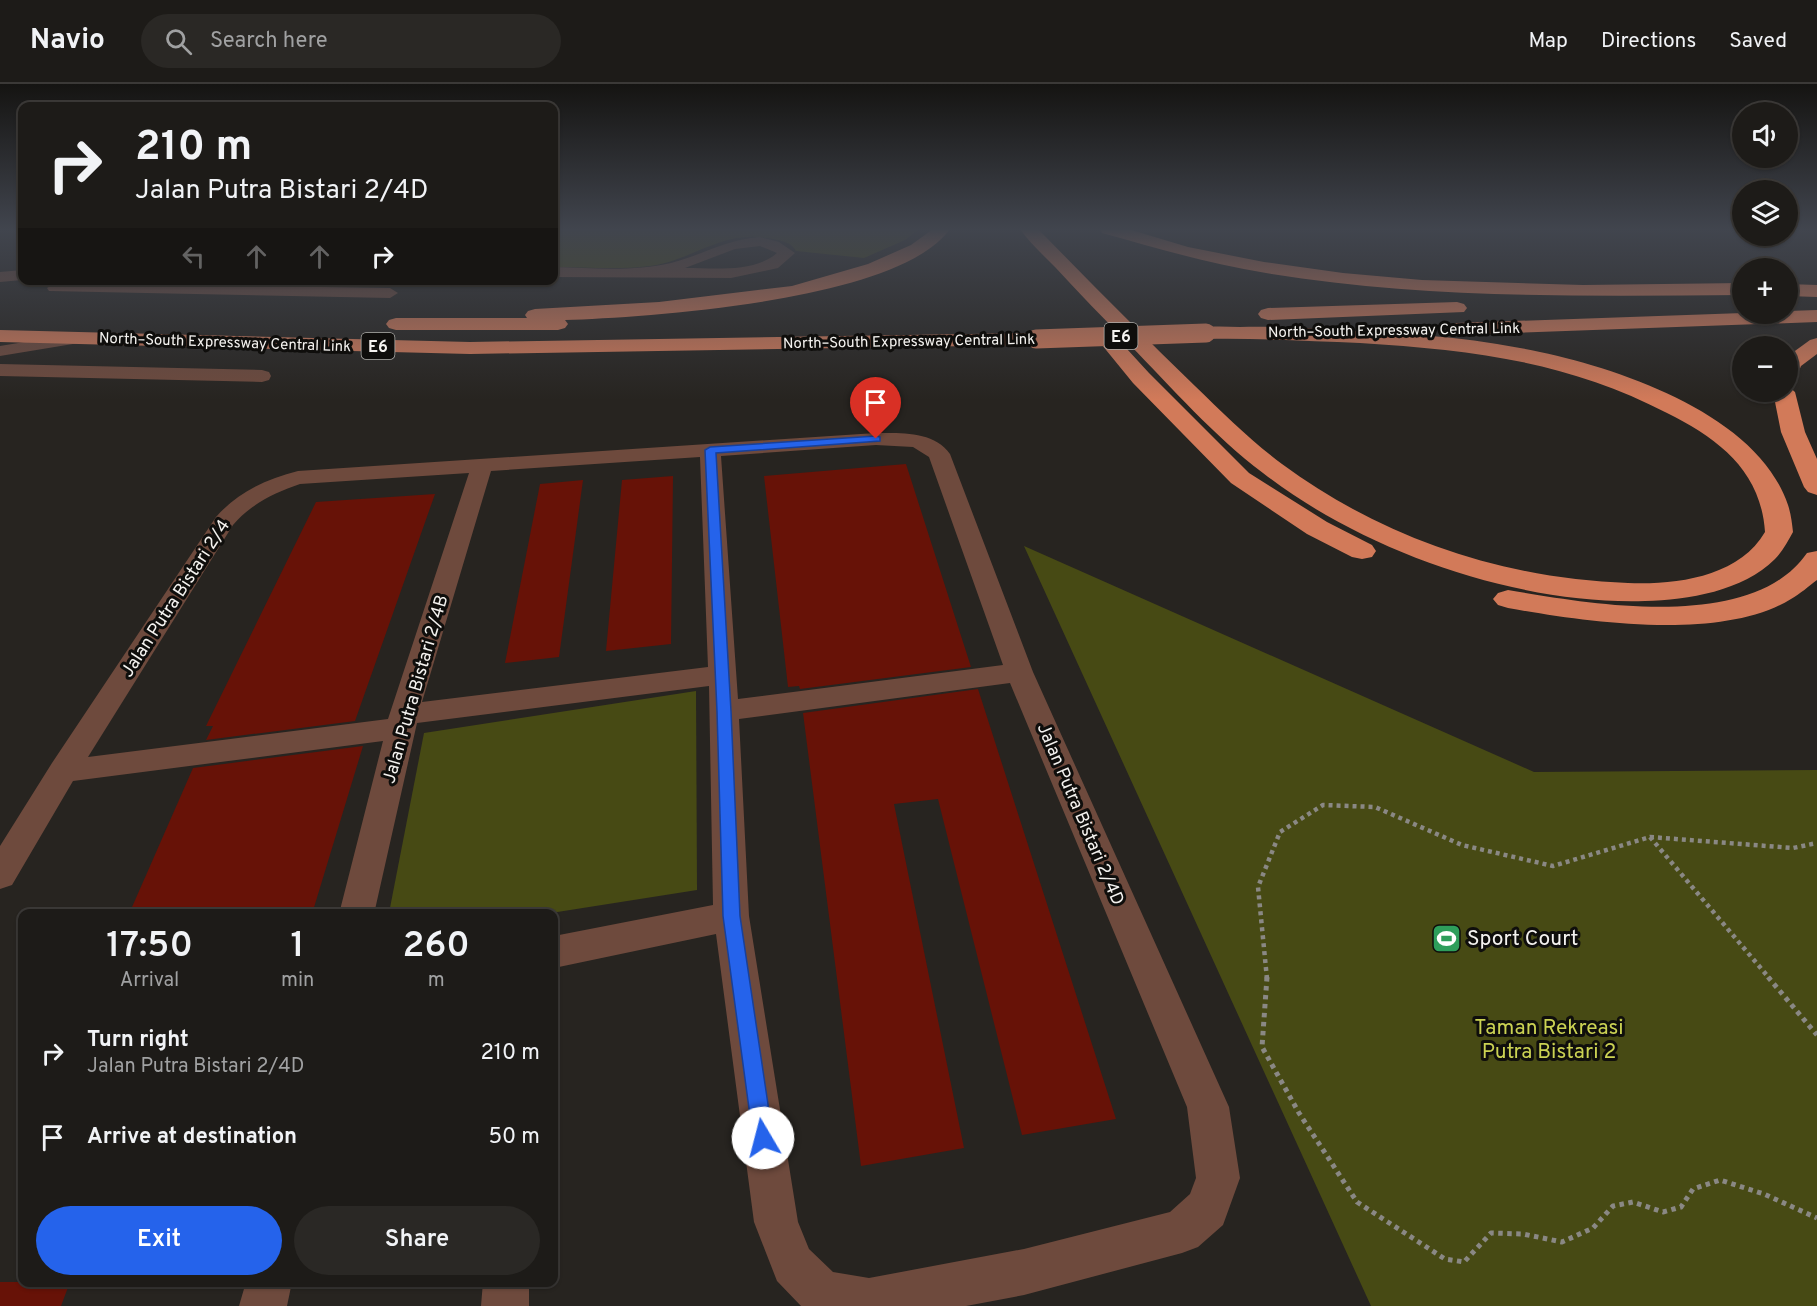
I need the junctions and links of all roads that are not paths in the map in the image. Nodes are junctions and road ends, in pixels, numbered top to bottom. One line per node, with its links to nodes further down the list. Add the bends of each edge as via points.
1 (112, 286): 7 (street)
2 (173, 286): 11 (street)
3 (810, 286): 16 (highway, E6, via 751,298 626,311 455,317 385,324)
4 (1063, 286): 30 (highway, via 1141,378 1240,478 1317,528 1443,582 1563,610 1638,616 1695,615 1745,606 1779,594 1807,574)
5 (1084, 286): 18 (highway, via 1159,363 1283,477 1316,500 1390,540 1437,558 1523,580 1585,590 1678,590 1740,570 1765,553 1779,532 1775,504 1759,472 1731,444 1694,417 1612,380 1558,362 1457,345)
6 (1418, 286): 8 (highway, via 1488,290)
7 (55, 288)
8 (1732, 289)
9 (1798, 290): 10 (highway)
10 (1817, 291)
11 (390, 293)
12 (1817, 296): 13 (highway)
13 (1798, 297)
14 (1732, 298): 17 (highway, North–South Expressway Central Link / E6, via 1022,321)
15 (1817, 316): 18 (highway, North–South Expressway Central Link / E6, via 1509,328)
16 (688, 324)
17 (771, 324)
18 (1268, 332): 20 (highway, North–South Expressway Central Link / E6, bridge, via 470,348)
19 (0, 336): 20 (highway, North–South Expressway Central Link / E6)
20 (79, 338): 22 (street)
21 (1817, 344): 23 (highway)
22 (0, 351)
23 (1798, 358)
24 (0, 370): 25 (street)
25 (262, 376)
26 (1786, 402): 29 (highway, via 1793,432)
27 (710, 450): 28 (street, Jalan Putra Bistari 2/4); 31 (street, Jalan Putra Bistari 2/4D, via 876,439 930,445 939,454); 32 (street, Jalan Putra Bistari 2/4D)
28 (482, 466): 34 (street, Jalan Putra Bistari 2/4B); 35 (street, Jalan Putra Bistari 2/4, via 298,478 249,497 224,522)
29 (1817, 488)
30 (1817, 559)
31 (1019, 672): 33 (street); 38 (street, Jalan Putra Bistari 2/4D, via 1208,1107 1218,1178 1207,1209 1182,1231 1024,1272 869,1301 822,1294 793,1265 776,1222)
32 (722, 675): 33 (street, Jalan Putra Bistari 2/4D); 34 (street)
33 (724, 711): 38 (street, Jalan Putra Bistari 2/4D)
34 (403, 721): 35 (street); 37 (street, Jalan Putra Bistari 2/4B)
35 (63, 771): 36 (street, Jalan Putra Bistari 2/4)
36 (0, 875)
37 (357, 909)
38 (731, 916): 39 (street)
39 (558, 951)
40 (268, 1287): 42 (street)
41 (506, 1287): 43 (street)
42 (263, 1306)
43 (505, 1306)

